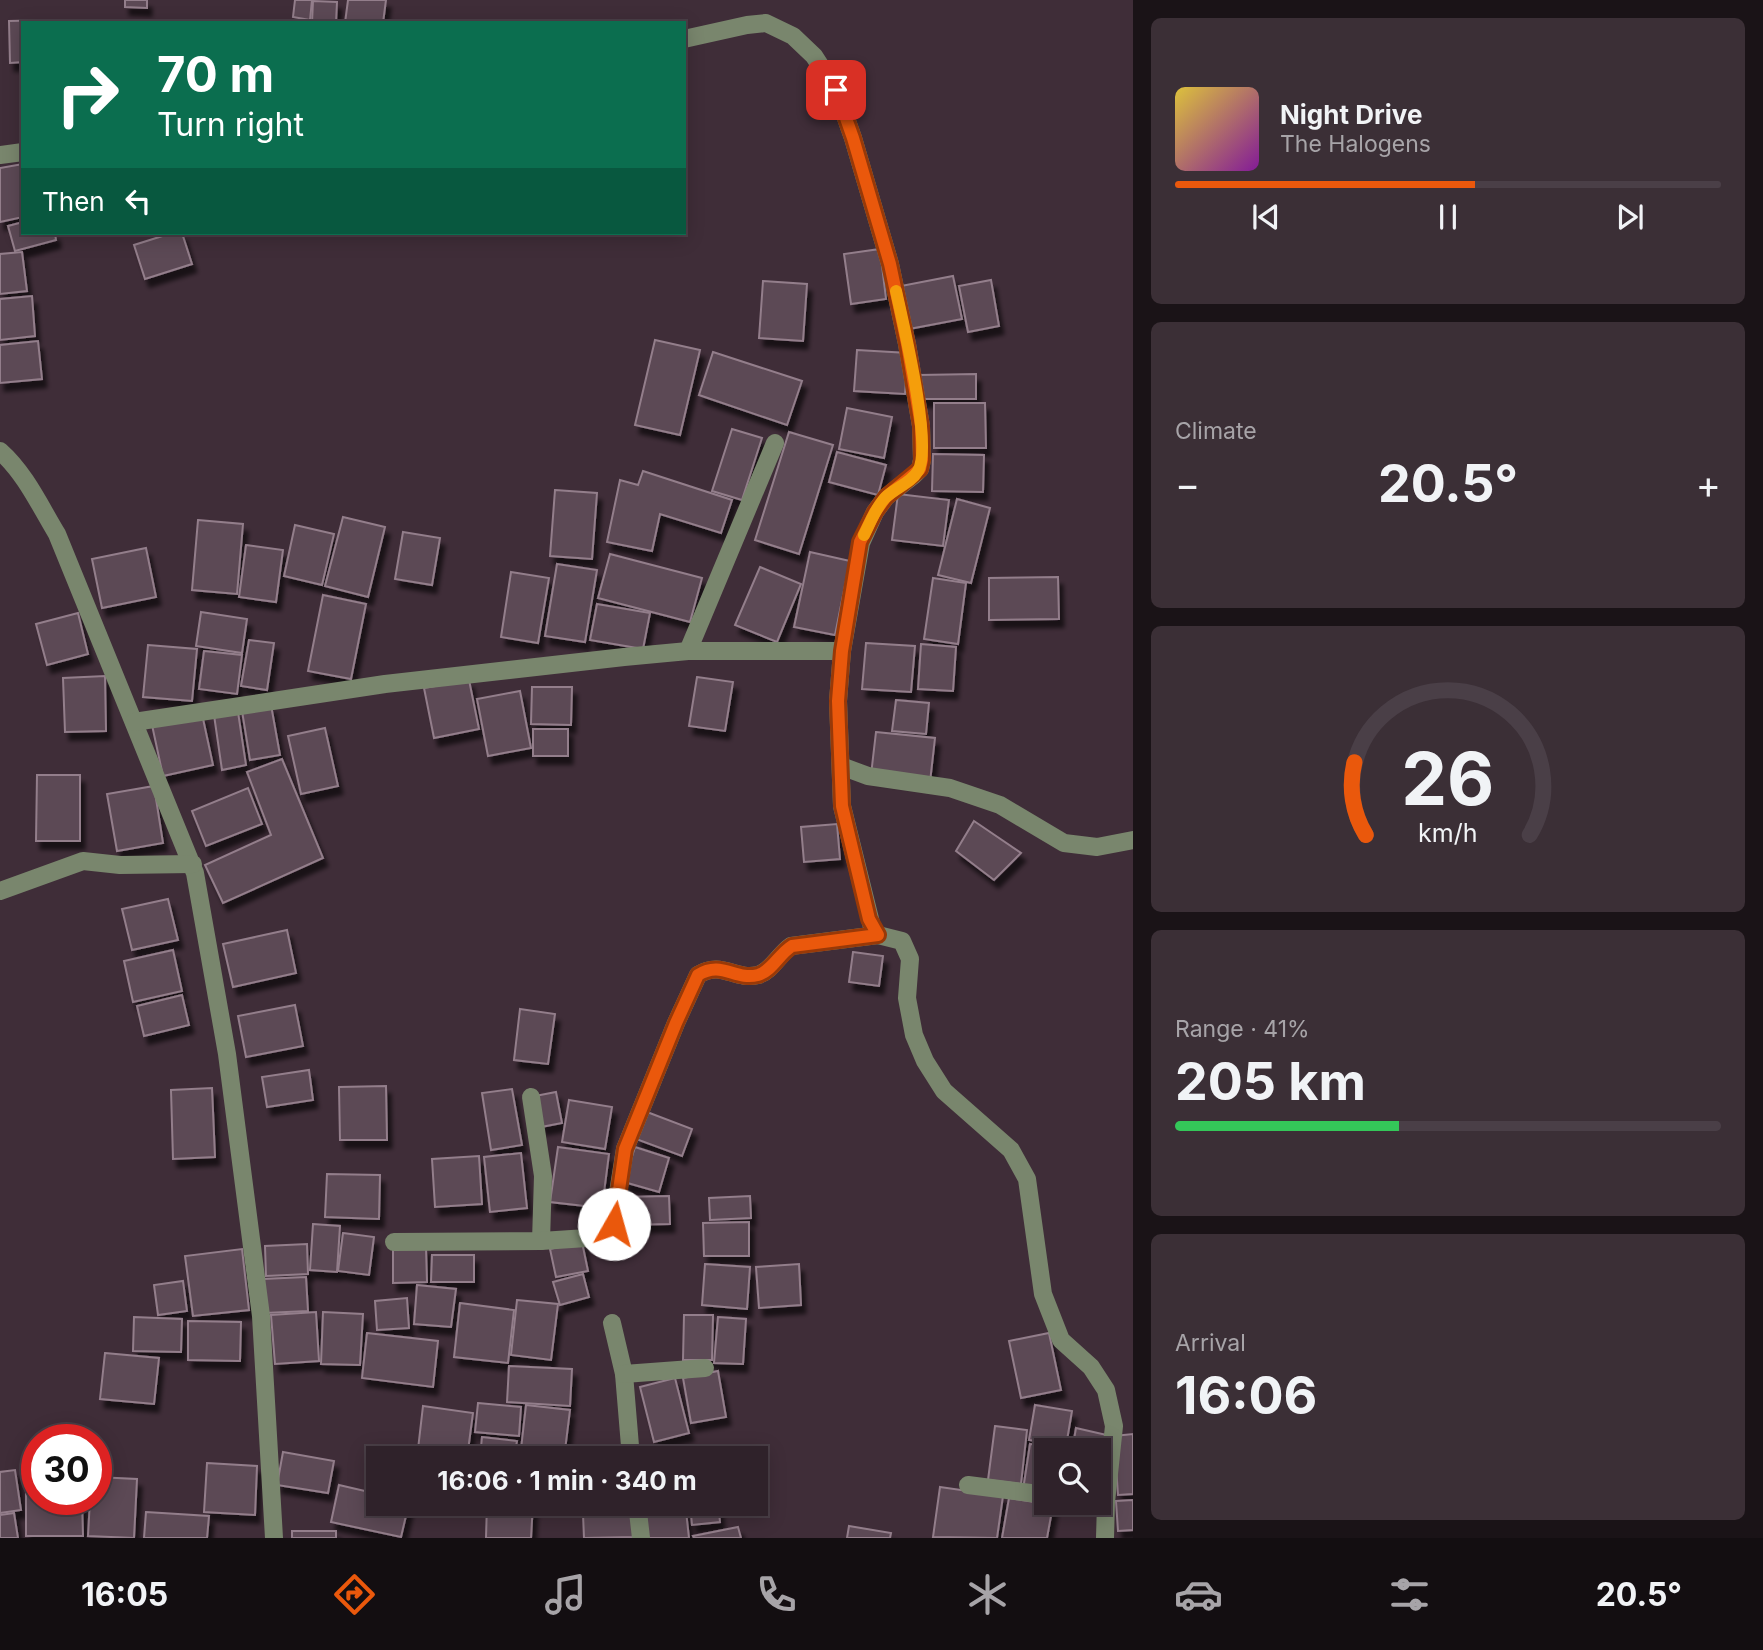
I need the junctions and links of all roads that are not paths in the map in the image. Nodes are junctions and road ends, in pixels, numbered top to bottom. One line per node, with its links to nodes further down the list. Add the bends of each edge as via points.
1 (686, 39): 7 (street, via 766,23 793,36 814,56 836,90 890,264 919,412 922,460 915,475 886,497 860,542)
2 (21, 152): 3 (street)
3 (0, 155)
4 (775, 443): 6 (street)
5 (0, 450): 8 (street, via 29,485 57,534)
6 (688, 651): 7 (street); 8 (street, via 385,684)
7 (842, 651): 9 (street, via 838,701)
8 (134, 722): 11 (street)
9 (841, 766): 10 (street, via 868,776 950,788 999,805 1064,843 1097,847); 13 (street, via 845,819 869,919)
10 (1133, 840)
11 (193, 864): 12 (street, via 83,861); 26 (street, via 227,1055 261,1317)
12 (0, 891)
13 (878, 935): 16 (street, via 792,946 755,976 716,968 698,975 625,1149 609,1233); 21 (street, via 902,941 907,950 907,998 925,1061 944,1091 1011,1150 1027,1179 1043,1294 1061,1340 1091,1367 1106,1390 1114,1426)
14 (531, 1097): 16 (street, via 543,1176)
15 (394, 1241): 16 (street)
16 (541, 1241)
17 (612, 1323): 19 (street)
18 (705, 1368): 19 (street)
19 (624, 1374): 20 (street)
20 (630, 1446)
21 (1111, 1447)
22 (968, 1485): 23 (street)
23 (1034, 1493)
24 (1104, 1515): 28 (street)
25 (638, 1516): 27 (street)
26 (275, 1538)
27 (641, 1538)
28 (1105, 1538)

